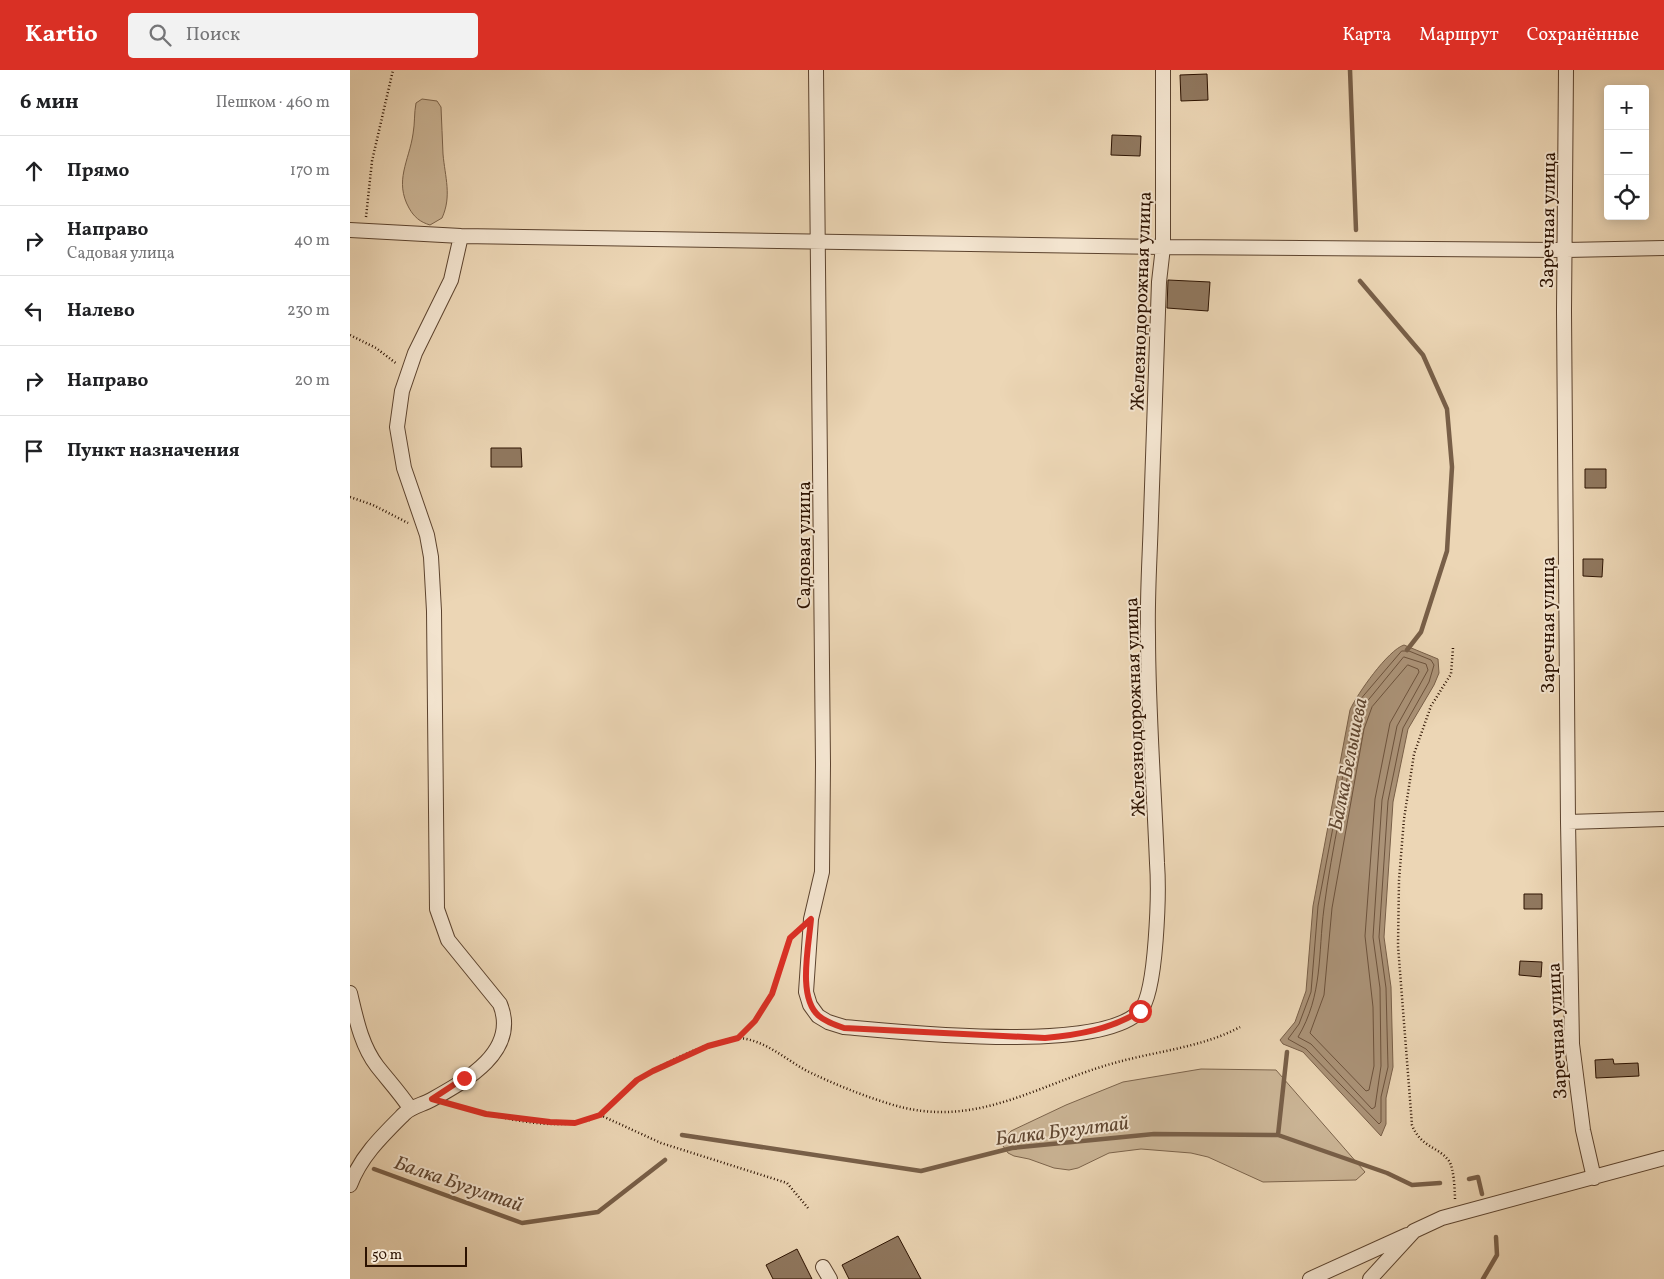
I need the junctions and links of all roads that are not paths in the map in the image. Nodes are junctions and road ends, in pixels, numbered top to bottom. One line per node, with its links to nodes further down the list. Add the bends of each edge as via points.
1 (816, 70): 6 (street, Садовая улица)
2 (1163, 70): 7 (street, Железнодорожная улица)
3 (1566, 70): 9 (street, Заречная улица)
4 (350, 230): 5 (street)
5 (461, 236): 6 (street); 14 (street, via 451,280 408,372 397,427 404,468 431,557 437,909 448,940 500,1004 506,1016 506,1028 495,1054 476,1070 432,1099)
6 (819, 242): 7 (street); 13 (street, Садовая улица, via 824,764 822,872 811,919 806,992)
7 (1163, 247): 9 (street); 13 (street, Железнодорожная улица, via 1159,282 1148,636 1158,872 1156,930 1146,999 1140,1011 1119,1023 1069,1036 1045,1038 844,1028)
8 (1664, 248): 9 (street)
9 (1566, 250): 11 (street, Заречная улица)
10 (1664, 819): 11 (street)
11 (1568, 822): 16 (street, Заречная улица, via 1572,1044)
12 (350, 994): 14 (street, via 366,1046)
13 (818, 1016)
14 (410, 1108): 17 (street, via 367,1153)
15 (1664, 1158): 16 (street)
16 (1594, 1178): 18 (street, via 1452,1215)
17 (350, 1185)
18 (1414, 1232): 19 (street); 20 (street)
19 (1310, 1279)
20 (1370, 1279)

